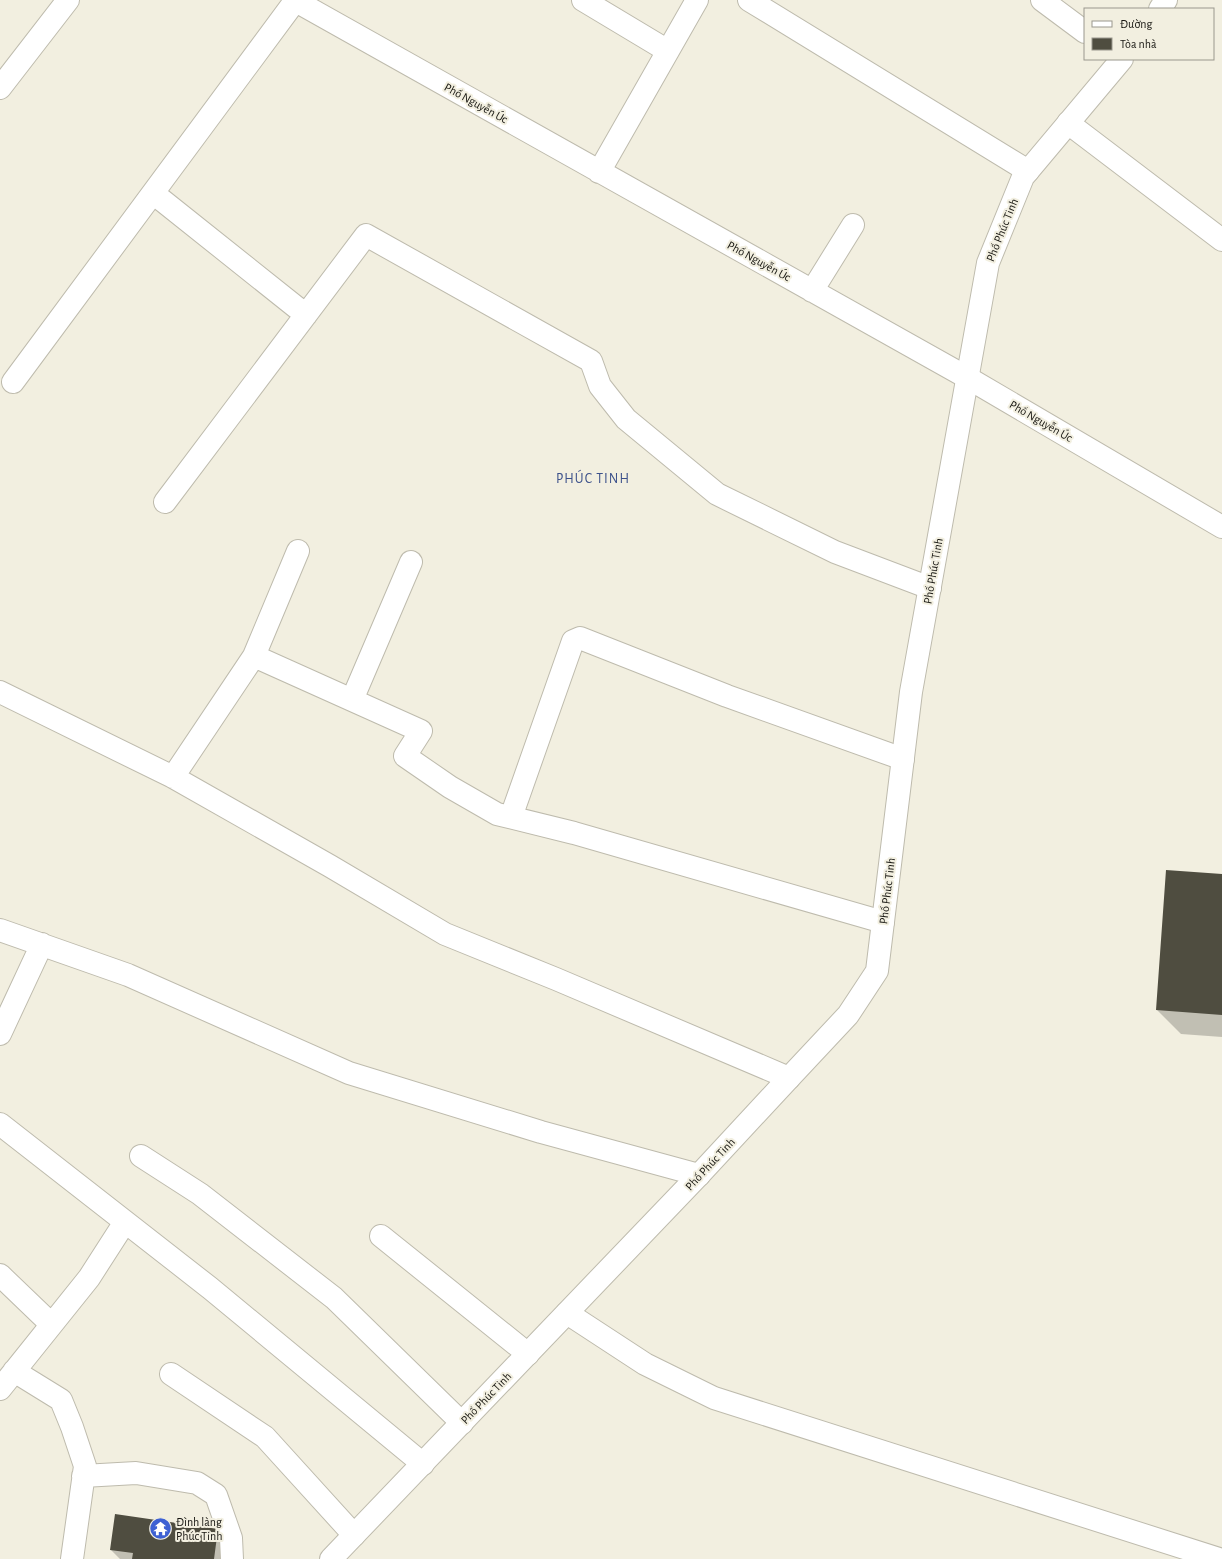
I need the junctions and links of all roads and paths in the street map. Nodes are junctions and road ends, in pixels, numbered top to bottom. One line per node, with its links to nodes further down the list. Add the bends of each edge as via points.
1 (68, 0): 11 (street)
2 (294, 0): 7 (street, Phố Nguyễn Úc); 15 (street)
3 (583, 0): 9 (street)
4 (697, 0): 9 (street)
5 (749, 0): 13 (street)
6 (1042, 0): 8 (street)
7 (322, 7): 14 (street, Phố Nguyễn Úc)
8 (1084, 31)
9 (668, 51): 14 (street)
10 (1121, 60): 12 (street, Phố Phúc Tinh)
11 (0, 88)
12 (1068, 123): 13 (street, Phố Phúc Tinh); 17 (street)
13 (1028, 171): 20 (street, Phố Phúc Tinh, via 1023,177 988,263)
14 (599, 172): 18 (street, Phố Nguyễn Úc)
15 (153, 193): 19 (street); 21 (street)
16 (852, 225): 18 (street)
17 (1222, 240)
18 (812, 291): 20 (street, Phố Nguyễn Úc)
19 (306, 315): 22 (street); 26 (street, via 366,235 591,361 600,386 626,419 717,494 835,552)
20 (968, 378): 23 (street, Phố Nguyễn Úc); 26 (street, Phố Phúc Tinh)
21 (13, 382)
22 (165, 502)
23 (1222, 527)
24 (298, 551): 27 (street)
25 (411, 562): 29 (street)
26 (930, 588): 30 (street, Phố Phúc Tinh, via 911,692)
27 (254, 656): 29 (street); 31 (street)
28 (0, 692): 31 (street)
29 (352, 700): 32 (street, via 421,730 405,756 450,787 497,814)
30 (903, 759): 32 (street, via 727,696 580,638 573,641); 33 (street, Phố Phúc Tinh)
31 (173, 777): 37 (street, via 445,934 556,978)
32 (511, 817): 33 (street)
33 (883, 922): 37 (street, Phố Phúc Tinh, via 877,971 848,1015)
34 (0, 930): 35 (street)
35 (42, 944): 36 (street); 40 (street, via 128,975 349,1073 541,1132)
36 (0, 1034)
37 (789, 1078): 40 (street, Phố Phúc Tinh)
38 (0, 1124): 41 (street)
39 (141, 1156): 50 (street, via 200,1194 334,1298)
40 (699, 1175): 44 (street, Phố Phúc Tinh)
41 (125, 1222): 45 (street, via 89,1278); 51 (street, via 210,1288)
42 (381, 1236): 46 (street)
43 (0, 1275): 45 (street)
44 (567, 1313): 46 (street, Phố Phúc Tinh); 57 (street, via 645,1364 714,1398)
45 (51, 1324): 47 (street)
46 (528, 1354): 50 (street, Phố Phúc Tinh)
47 (14, 1371): 49 (street); 52 (street, via 61,1400 84,1466)
48 (171, 1374): 53 (street, via 265,1437)
49 (0, 1389)
50 (462, 1423): 51 (street, Phố Phúc Tinh)
51 (423, 1464): 53 (street, Phố Phúc Tinh)
52 (83, 1476): 54 (street); 55 (street, via 136,1473 197,1483 216,1495 231,1538)
53 (354, 1536): 56 (street, Phố Phúc Tinh)
54 (72, 1559)
55 (232, 1559)
56 (331, 1559)
57 (1219, 1559)

